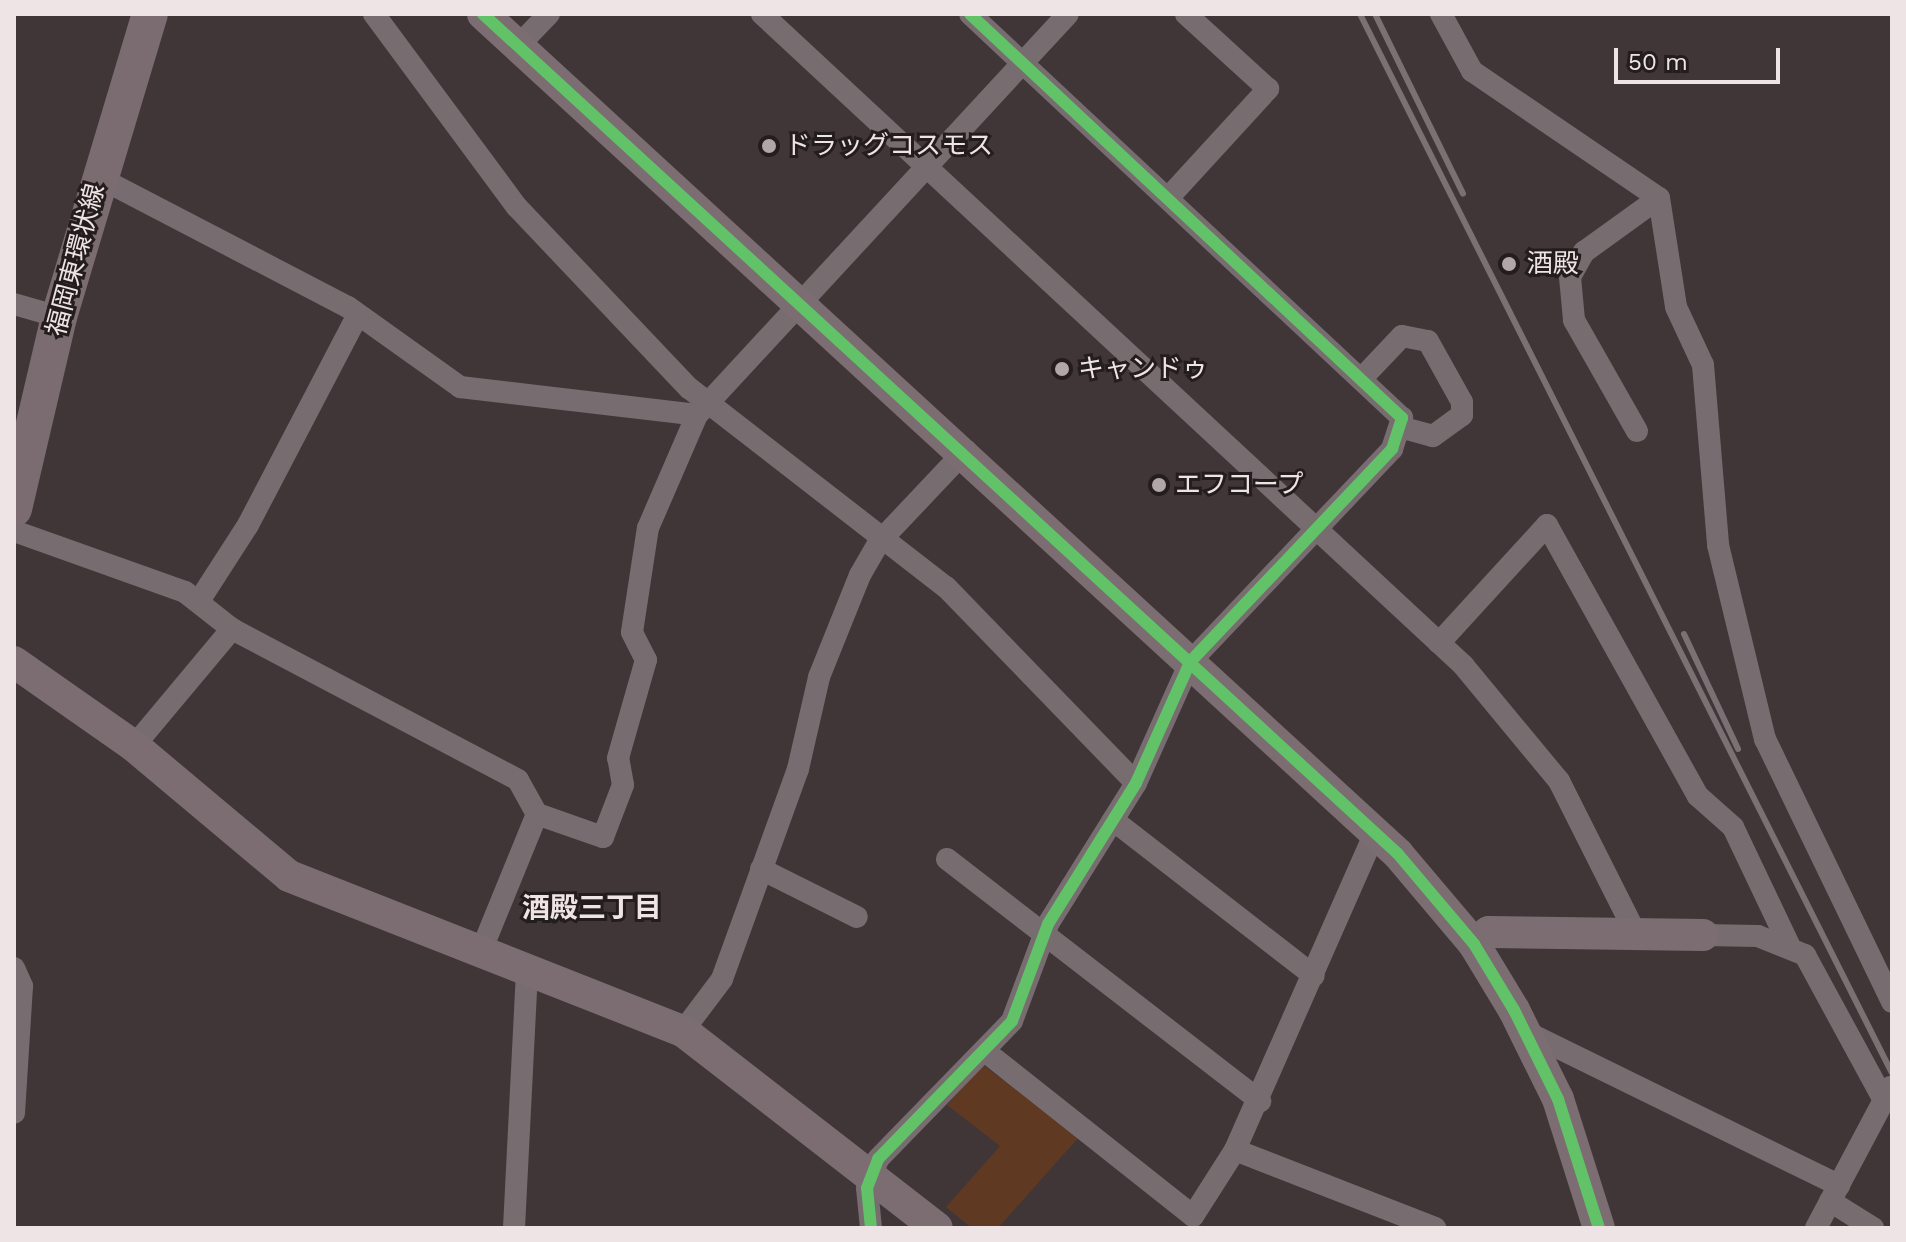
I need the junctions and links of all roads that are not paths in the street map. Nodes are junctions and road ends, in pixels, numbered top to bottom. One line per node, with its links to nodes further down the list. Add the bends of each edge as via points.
1 (150, 14): 13 (main road, 福岡東環状線)
2 (374, 14): 21 (street, via 517,207)
3 (483, 14): 10 (street)
4 (549, 14): 10 (street)
5 (762, 14): 12 (street)
6 (970, 14): 11 (street)
7 (1068, 14): 11 (street)
8 (1186, 14): 14 (street, via 1268,89)
9 (1441, 14): 15 (street, via 1472,71)
10 (517, 47): 17 (street)
11 (1023, 63): 12 (street); 14 (street)
12 (928, 169): 17 (street); 26 (street)
13 (98, 177): 18 (street); 19 (main road, 福岡東環状線)
14 (1169, 197): 20 (street)
15 (1659, 198): 23 (street, via 1602,235 1570,277 1574,320); 51 (street, via 1676,307 1703,365 1718,545 1765,739)
16 (14, 304): 19 (street)
17 (802, 304): 21 (street); 24 (street)
18 (358, 315): 21 (street, via 460,387); 29 (street, via 248,525)
19 (59, 317): 25 (main road, 福岡東環状線)
20 (1364, 376): 22 (street, via 1394,404); 22 (street, via 1411,333 1437,354 1462,415 1433,436)
21 (705, 408): 28 (street); 36 (street, via 648,528 648,564 632,632 646,660 618,758 623,785 603,837)
22 (1400, 427): 26 (street, via 1392,449)
23 (1637, 431)
24 (966, 450): 28 (street); 33 (street)
25 (14, 509)
26 (1318, 530): 31 (street); 33 (street)
27 (14, 531): 29 (street)
28 (880, 541): 35 (street, via 946,587); 40 (street, via 819,677 798,769)
29 (199, 601): 30 (street)
30 (232, 629): 34 (street); 36 (street, via 365,703 380,704 393,719 496,765 533,797)
31 (1439, 643): 43 (street, via 1517,722 1559,781); 46 (street, via 1547,525 1698,796 1733,827)
32 (14, 662): 34 (street)
33 (1190, 662): 35 (street); 38 (street)
34 (134, 746): 47 (street, via 289,876)
35 (1136, 783): 37 (street)
36 (537, 814): 47 (street)
37 (1113, 820): 42 (street); 50 (street)
38 (1375, 833): 45 (street); 50 (street)
39 (947, 859): 42 (street)
40 (761, 869): 41 (street); 52 (street, via 722,979)
41 (857, 917)
42 (1045, 932): 54 (street, via 1012,1021); 56 (street)
43 (1636, 934): 44 (street); 45 (street, via 1489,932)
44 (1703, 935): 46 (street)
45 (1474, 944): 53 (street)
46 (1789, 945): 55 (street, via 1805,955)
47 (481, 951): 49 (street)
48 (14, 968): 57 (street, via 22,986)
49 (527, 969): 52 (street); 62 (street)
50 (1314, 976): 56 (street)
51 (1892, 1002)
52 (683, 1031): 59 (street)
53 (1524, 1031): 60 (street); 66 (street, via 1558,1099)
54 (986, 1052): 59 (street, via 878,1159); 61 (street)
55 (1887, 1092): 60 (street)
56 (1260, 1101): 58 (street)
57 (14, 1113)
58 (1235, 1150): 61 (street); 65 (street)
59 (872, 1176): 63 (street); 64 (street)
60 (1834, 1193): 67 (street); 68 (street)
61 (1189, 1222)
62 (514, 1228)
63 (871, 1228)
64 (937, 1228)
65 (1435, 1228)
66 (1599, 1228)
67 (1816, 1228)
68 (1873, 1228)

